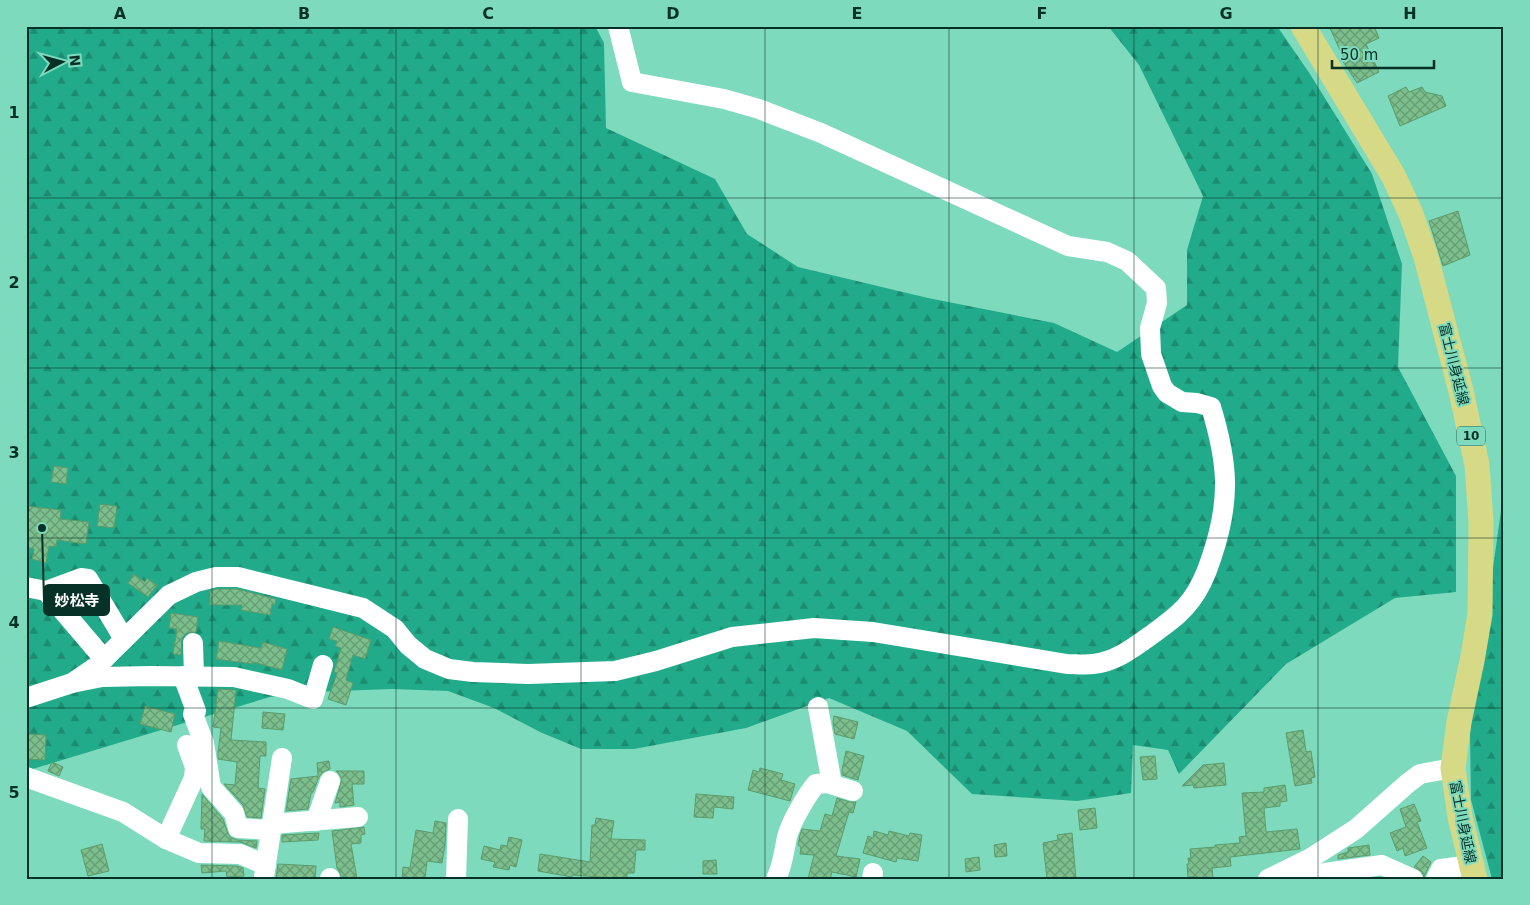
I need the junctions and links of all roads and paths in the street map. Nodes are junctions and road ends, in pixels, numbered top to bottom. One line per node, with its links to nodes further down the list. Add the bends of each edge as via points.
1 (618, 26): 5 (street, via 632,82 759,108 821,132 1068,246 1107,252 1127,261 1156,288 1157,303 1150,328 1151,354 1162,386 1182,402 1210,407 1220,438 1226,482 1221,530 1204,579 1191,600 1177,616 1133,648 1111,660 1095,664 1067,664 873,632 814,628 732,637 615,671 472,672 449,669 425,659 395,629 363,608 238,577 196,582 169,595)
2 (1303, 26): 15 (main road, 富士川身延線 / 10, via 1394,177 1411,214 1429,267 1462,392 1475,456 1481,522 1480,614)
3 (26, 587): 4 (street)
4 (46, 591): 5 (street, via 81,578 88,579); 7 (street)
5 (124, 639): 7 (street)
6 (194, 643): 9 (street)
7 (104, 659): 10 (street)
8 (323, 665): 9 (street, via 313,698 234,677)
9 (188, 676): 10 (street, via 102,677); 13 (street, via 196,711 193,714)
10 (72, 683): 11 (street)
11 (26, 698)
12 (818, 707): 18 (street)
13 (195, 744): 23 (street, via 211,788 234,813 238,828); 24 (street, via 194,778)
14 (282, 758): 23 (street)
15 (1453, 768): 26 (main road, 富士川身延線 / 10); 29 (street, via 1420,774 1356,829 1311,858)
16 (26, 777): 24 (street, via 123,812)
17 (330, 781): 22 (street)
18 (832, 784): 19 (street); 28 (street, via 816,784 808,794 788,834 781,870)
19 (853, 791)
20 (358, 817): 22 (street)
21 (458, 819): 27 (street)
22 (316, 821): 23 (street)
23 (272, 827): 25 (street)
24 (166, 839): 25 (street, via 199,853 240,854)
25 (265, 872)
26 (1473, 872): 32 (street, via 1441,869)
27 (456, 879)
28 (776, 879)
29 (1268, 879)
30 (1298, 879): 31 (street, via 1382,865)
31 (1413, 879)
32 (1436, 879)

